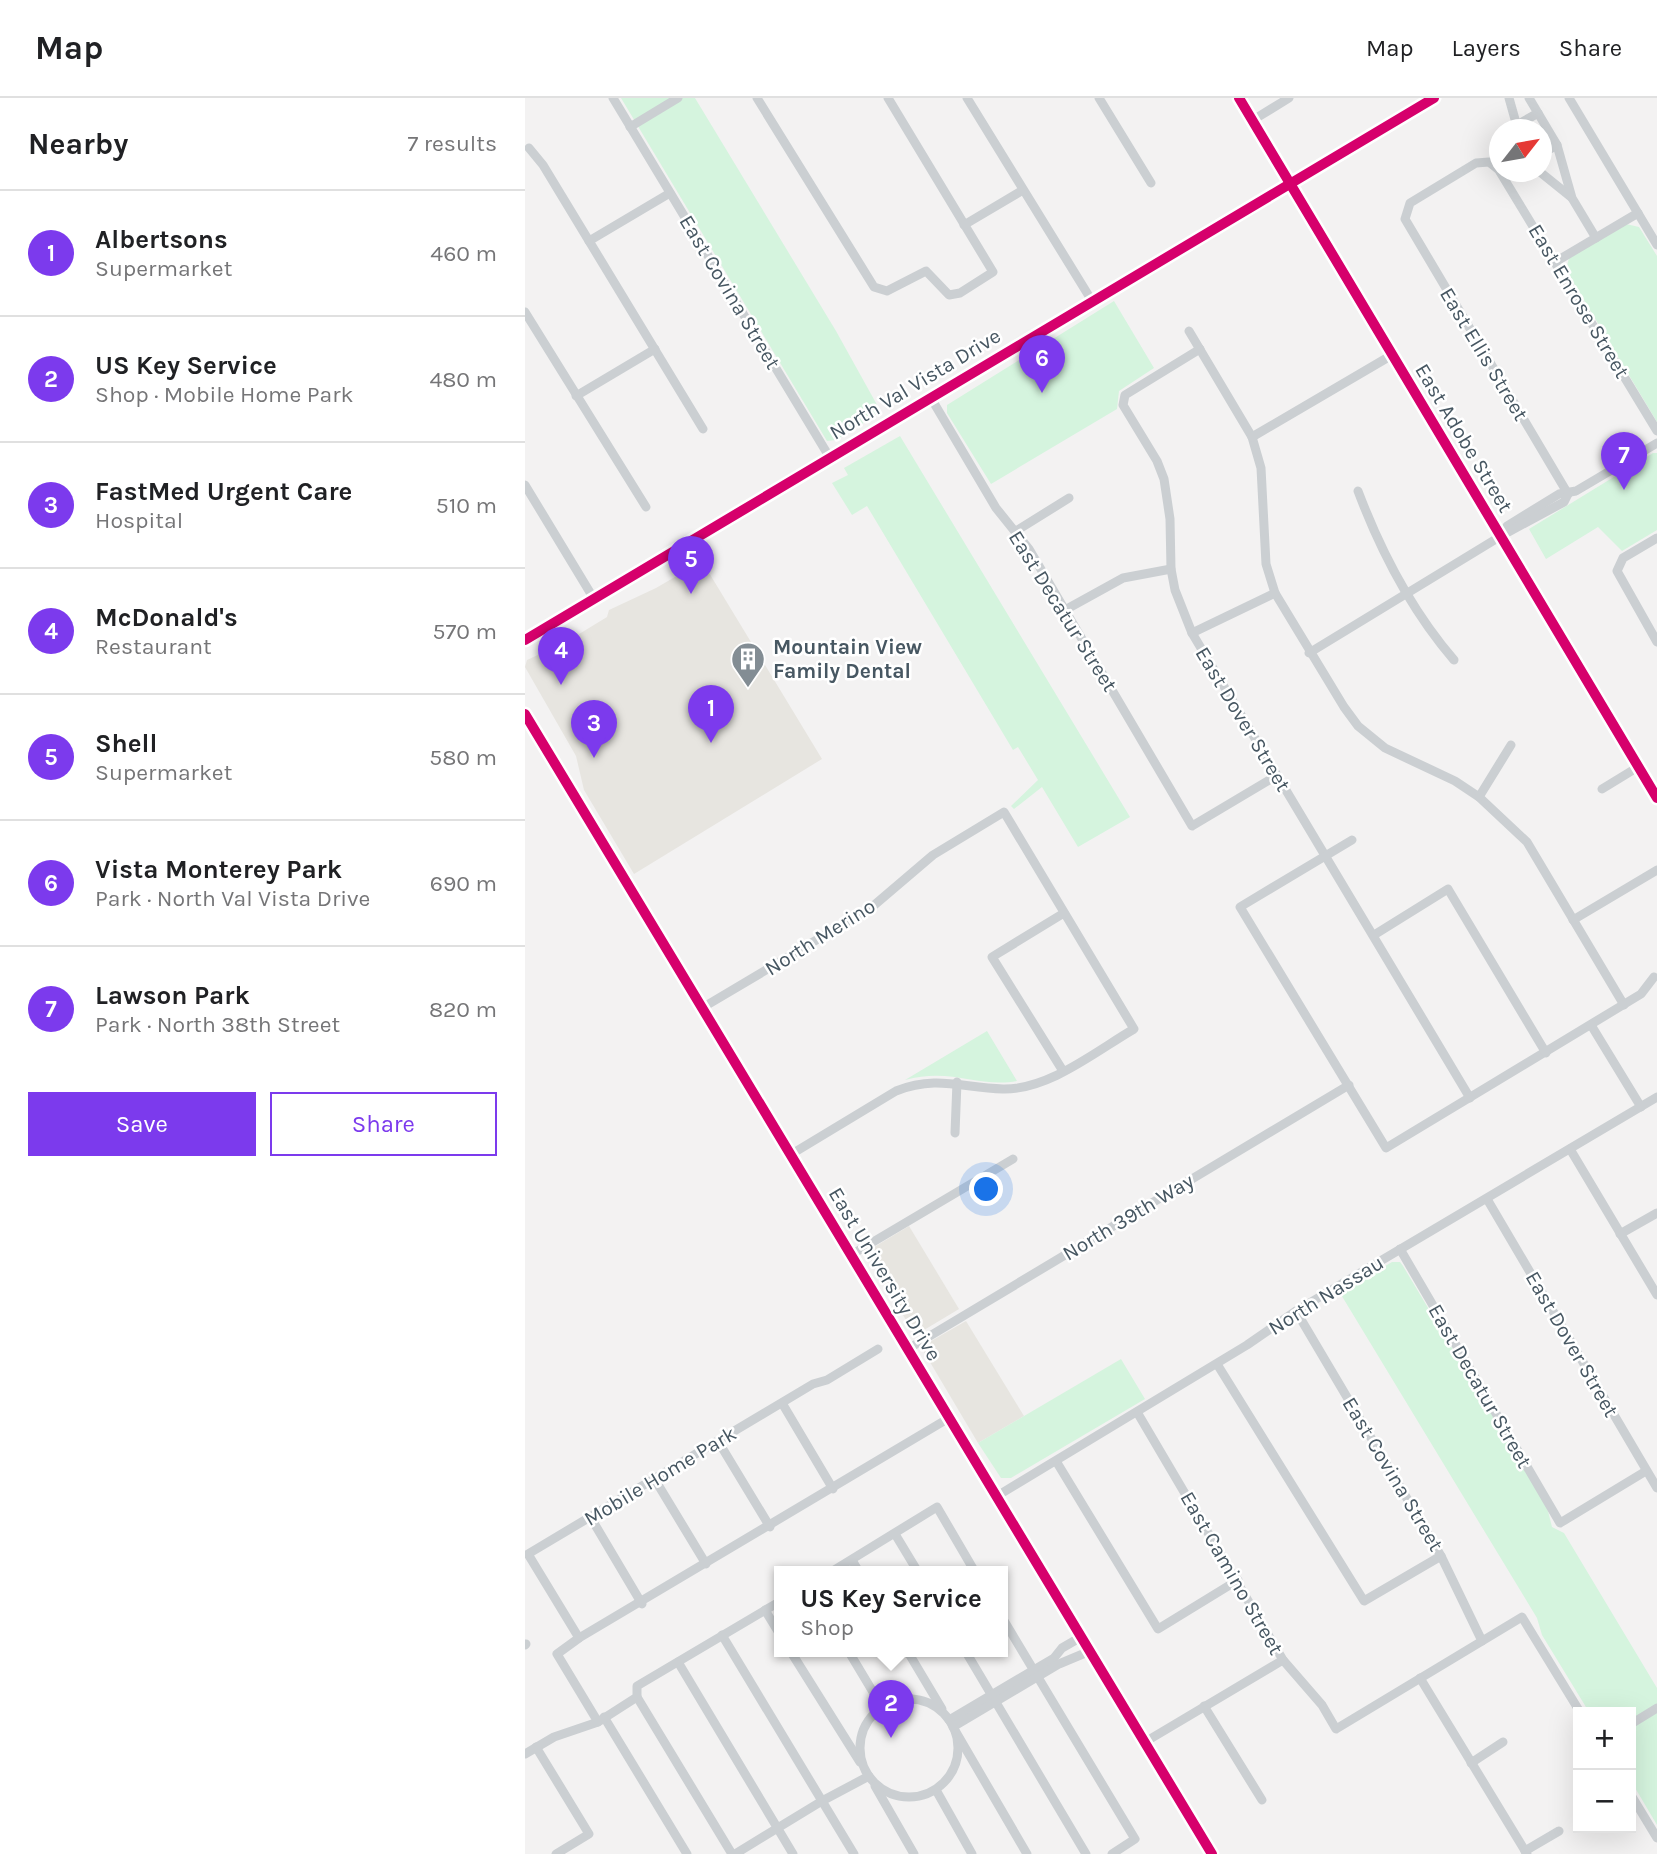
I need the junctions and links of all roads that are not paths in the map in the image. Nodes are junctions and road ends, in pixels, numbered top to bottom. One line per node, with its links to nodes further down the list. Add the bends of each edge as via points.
1 (613, 98): 17 (street, East Covina Street)
2 (678, 98): 17 (street)
3 (757, 98): 31 (street, via 874,288 881,291 926,271 949,295 993,272)
4 (888, 98): 31 (street)
5 (967, 98): 26 (street)
6 (1099, 98): 24 (street)
7 (1240, 98): 16 (main road, East Adobe Street)
8 (1289, 98): 16 (street)
9 (1434, 98): 25 (main road, North Val Vista Drive)
10 (1509, 98): 14 (street)
11 (1529, 98): 13 (street)
12 (1569, 98): 30 (street)
13 (1538, 113): 15 (street); 18 (street)
14 (1516, 119)
15 (1529, 119)
16 (1253, 120): 25 (main road, East Adobe Street)
17 (630, 127): 27 (street, East Covina Street)
18 (1557, 145): 20 (street); 28 (street)
19 (529, 148): 33 (street)
20 (1552, 148)
21 (1489, 162): 29 (street, East Enrose Street, via 1476,163 1411,203)
22 (1507, 182): 35 (street, East Enrose Street)
23 (1552, 182): 28 (street)
24 (1151, 183)
25 (1291, 184): 36 (main road, North Val Vista Drive); 41 (main road, East Adobe Street)
26 (1023, 190): 31 (street); 36 (street)
27 (670, 194): 33 (street); 48 (street, East Covina Street)
28 (1572, 198): 32 (street)
29 (1405, 212): 51 (street, East Ellis Street, via 1406,223)
30 (1638, 213): 32 (street); 34 (street)
31 (964, 225)
32 (1596, 238): 35 (street)
33 (589, 241): 39 (street)
34 (1657, 245)
35 (1555, 262): 45 (street, East Enrose Street)
36 (1092, 301): 43 (main road, North Val Vista Drive)
37 (525, 312): 42 (street)
38 (1189, 331): 40 (street)
39 (655, 349): 42 (street); 44 (street)
40 (1200, 349): 46 (street); 57 (street, East Dover Street, via 1125,395 1123,405 1164,479)
41 (1392, 355): 46 (street); 55 (main road, East Adobe Street)
42 (576, 396): 53 (street)
43 (931, 398): 48 (main road, North Val Vista Drive); 54 (street, East Decatur Street, via 996,508)
44 (703, 429)
45 (1657, 431)
46 (1252, 437): 58 (street, via 1261,468 1266,564)
47 (1657, 443): 51 (street)
48 (830, 457): 60 (main road, North Val Vista Drive)
49 (525, 485): 60 (street)
50 (1358, 491): 59 (street, via 1378,544)
51 (1569, 495): 55 (street, via 1559,494)
52 (1069, 498): 54 (street)
53 (646, 507)
54 (1016, 531): 61 (street, East Decatur Street)
55 (1501, 536): 59 (street); 69 (main road, East Adobe Street)
56 (1657, 538): 64 (street, via 1623,558 1617,570)
57 (1171, 569): 61 (street, via 1123,578); 62 (street, East Dover Street)
58 (1275, 593): 62 (street); 65 (street)
59 (1406, 594): 65 (street); 66 (street)
60 (594, 598): 63 (main road, North Val Vista Drive)
61 (1065, 610): 70 (street, East Decatur Street, via 1192,826)
62 (1192, 633): 70 (street, East Dover Street)
63 (525, 640)
64 (1657, 642)
65 (1309, 653): 72 (street, via 1344,707 1371,738)
66 (1454, 660)
67 (525, 714): 82 (main road, East University Drive)
68 (1511, 745): 72 (street)
69 (1638, 767): 71 (street); 73 (main road, East Adobe Street)
70 (1276, 776): 75 (street, East Dover Street)
71 (1602, 789)
72 (1479, 797): 78 (street, via 1527,842)
73 (1657, 798)
74 (1352, 840): 75 (street)
75 (1325, 856): 79 (street, East Dover Street); 87 (street, via 1240,907)
76 (1657, 870): 78 (street)
77 (1064, 913): 82 (street, North Merino, via 1004,812 933,855 872,907); 85 (street, via 1134,1029); 85 (street, via 992,957)
78 (1573, 920): 81 (street)
79 (1374, 935): 84 (street, via 1448,889); 89 (street, East Dover Street)
80 (1654, 977): 81 (street, via 1641,994)
81 (1624, 1005): 83 (street)
82 (702, 1008): 93 (main road, East University Drive)
83 (1591, 1026): 84 (street); 90 (street)
84 (1546, 1053): 89 (street)
85 (1063, 1071): 86 (street, via 1032,1086 1003,1089)
86 (957, 1082): 91 (street); 93 (street, via 915,1084 896,1091)
87 (1349, 1086): 89 (street, via 1386,1148); 103 (street, North 39th Way)
88 (1657, 1097): 90 (street, North Nassau)
89 (1470, 1098)
90 (1641, 1107): 92 (street, North Nassau)
91 (955, 1133)
92 (1570, 1149): 95 (street, North Nassau); 97 (street)
93 (790, 1155): 99 (main road, East University Drive)
94 (1013, 1159): 99 (street)
95 (1487, 1199): 98 (street, North Nassau); 110 (street, East Dover Street)
96 (1657, 1213): 97 (street)
97 (1620, 1234): 100 (street)
98 (1400, 1249): 101 (street, North Nassau); 110 (street, East Decatur Street, via 1560,1523)
99 (851, 1255): 103 (main road, East University Drive)
100 (1657, 1296)
101 (1296, 1311): 104 (street, North Nassau); 118 (street, East Covina Street)
102 (878, 1349): 105 (street, Mobile Home Park)
103 (908, 1349): 107 (main road, East University Drive)
104 (1217, 1364): 106 (street, North Nassau); 118 (street, via 1364,1601)
105 (782, 1403): 108 (street, Mobile Home Park); 113 (street)
106 (1137, 1412): 109 (street, North Nassau); 125 (street, East Camino Street)
107 (949, 1418): 113 (street); 114 (main road, East University Drive)
108 (718, 1440): 111 (street, Mobile Home Park); 116 (street)
109 (1056, 1461): 114 (street, North Nassau); 125 (street, via 1158,1629)
110 (1646, 1471): 112 (street, East Dover Street)
111 (654, 1478): 115 (street, Mobile Home Park); 120 (street)
112 (1657, 1488)
113 (832, 1489): 116 (street)
114 (997, 1496): 132 (main road, East University Drive)
115 (591, 1518): 126 (street); 133 (street, Mobile Home Park, via 528,1554)
116 (770, 1527): 120 (street)
117 (895, 1534): 119 (street); 123 (street); 124 (street, via 937,1507)
118 (1441, 1556): 134 (street, East Covina Street)
119 (852, 1560): 121 (street); 122 (street)
120 (706, 1564): 126 (street)
121 (842, 1566)
122 (856, 1566)
123 (914, 1566)
124 (971, 1566)
125 (1238, 1580): 140 (street, East Camino Street)
126 (642, 1604): 133 (street)
127 (774, 1605): 128 (street)
128 (765, 1610): 129 (street); 131 (street)
129 (774, 1625)
130 (1008, 1628): 142 (street)
131 (722, 1635): 141 (street); 161 (street)
132 (1081, 1637): 135 (main road, East University Drive); 142 (street)
133 (579, 1638): 150 (street, via 557,1654)
134 (1482, 1641): 143 (street); 148 (street, via 1523,1618)
135 (1090, 1651): 142 (street); 153 (main road, East University Drive)
136 (794, 1657): 158 (street)
137 (852, 1657): 147 (street)
138 (911, 1657): 151 (street)
139 (969, 1657): 145 (street)
140 (1283, 1660): 143 (street, East Camino Street, via 1322,1705 1336,1729); 146 (street)
141 (678, 1662): 144 (street, via 637,1686); 163 (street)
142 (1035, 1674): 145 (street); 176 (street, via 1135,1839)
143 (1420, 1678): 157 (street)
144 (637, 1698): 150 (street); 169 (street)
145 (993, 1699): 151 (street); 175 (street)
146 (1205, 1706): 153 (street); 160 (street)
147 (882, 1707): 151 (street, via 914,1699 931,1704); 158 (street, via 863,1731 861,1754)
148 (1577, 1707)
149 (1657, 1708): 152 (street)
150 (601, 1720): 155 (street); 168 (street)
151 (949, 1720): 159 (street, via 958,1740 956,1761); 174 (street)
152 (1636, 1721)
153 (1145, 1742): 177 (main road, East University Drive)
154 (1503, 1742): 157 (street)
155 (536, 1747): 156 (street); 167 (street, via 589,1834)
156 (525, 1754)
157 (1471, 1763): 166 (street)
158 (869, 1776): 159 (street, via 879,1787 900,1796 922,1796); 161 (street); 172 (street)
159 (936, 1790): 173 (street)
160 (1262, 1800)
161 (822, 1801): 163 (street); 171 (street)
162 (1636, 1803): 165 (street)
163 (778, 1828): 169 (street); 170 (street)
164 (1559, 1832): 166 (street)
165 (1657, 1838)
166 (1526, 1852)
167 (556, 1854)
168 (687, 1854)
169 (734, 1854)
170 (793, 1854)
171 (854, 1854)
172 (914, 1854)
173 (972, 1854)
174 (1027, 1854)
175 (1086, 1854)
176 (1112, 1854)
177 (1212, 1854)

